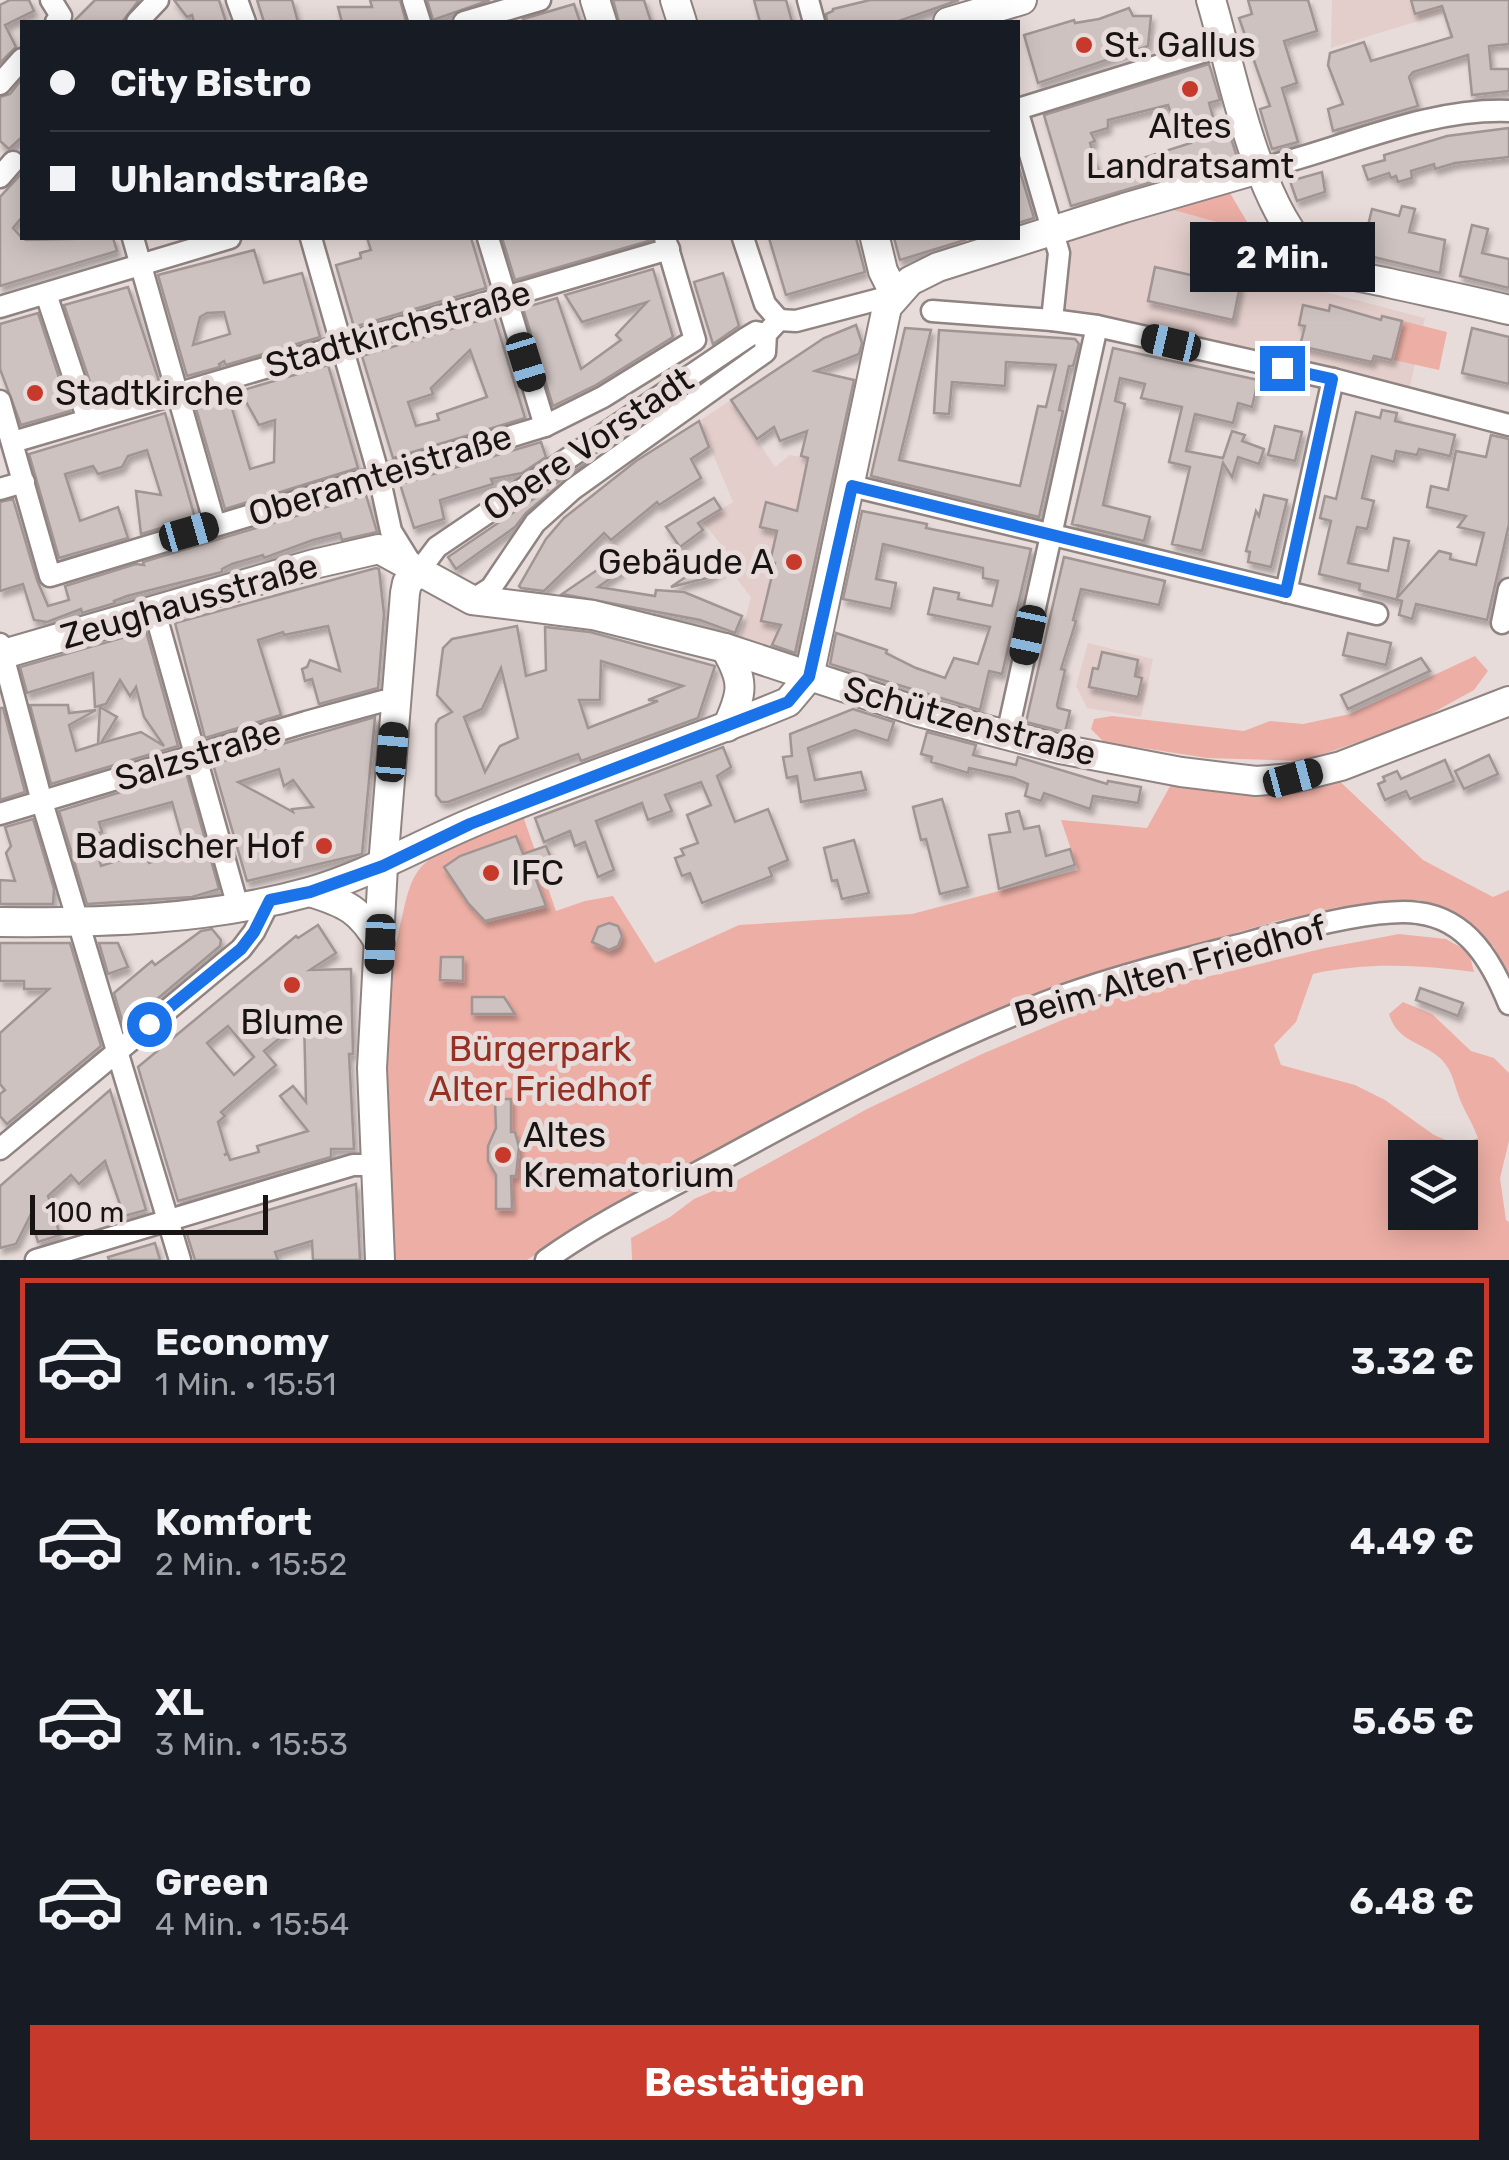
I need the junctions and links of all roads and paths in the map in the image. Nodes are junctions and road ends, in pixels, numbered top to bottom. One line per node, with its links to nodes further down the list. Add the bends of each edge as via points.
1 (158, 0): 6 (street)
2 (540, 0): 7 (street)
3 (1022, 0): 5 (street)
4 (1211, 0): 9 (street)
5 (987, 11): 8 (street)
6 (139, 20)
7 (471, 20)
8 (955, 20)
9 (1225, 46): 12 (street); 15 (street)
10 (20, 61): 11 (street)
11 (0, 84)
12 (1020, 110)
13 (1509, 111): 15 (street, via 1442,116)
14 (1020, 118): 16 (street)
15 (1259, 169): 16 (street); 29 (street, via 1291,234 1322,264)
16 (1053, 230): 26 (street, via 924,272); 31 (street, via 1059,252)
17 (134, 240): 24 (street)
18 (223, 240): 24 (street)
19 (311, 240): 34 (street)
20 (489, 240): 27 (street)
21 (744, 240): 33 (street)
22 (875, 240): 26 (street)
23 (667, 244): 27 (street, Stadtkirchstraße); 40 (street, Oberamteistraße, via 695,340)
24 (141, 265): 25 (street); 36 (street)
25 (46, 294): 28 (street); 38 (street)
26 (896, 295): 33 (street, Obere Vorstadt); 44 (street, via 884,318)
27 (506, 297): 34 (street, Stadtkirchstraße); 40 (street)
28 (0, 306)
29 (1509, 310)
30 (932, 311): 31 (street)
31 (1052, 320): 32 (street)
32 (1096, 326): 35 (street); 47 (street)
33 (772, 327): 49 (street, Obere Vorstadt, via 497,505 437,546); 52 (street, Obere Vorstadt, via 765,352 534,524 490,588)
34 (342, 346): 36 (street, Stadtkirchstraße); 42 (street)
35 (1332, 379): 39 (street); 51 (street)
36 (179, 393): 38 (street, Stadtkirchstraße); 46 (street)
37 (1, 409): 41 (street)
38 (88, 420): 41 (street, Stadtkirchstraße)
39 (1509, 425)
40 (545, 426): 42 (street, Oberamteistraße)
41 (13, 442): 43 (street)
42 (379, 476): 46 (street, Oberamteistraße); 49 (street, via 391,531)
43 (24, 482): 45 (street); 46 (street, Oberamteistraße, via 50,576)
44 (852, 486): 47 (street); 58 (street)
45 (0, 489)
46 (215, 525)
47 (1050, 535): 51 (street); 64 (street)
48 (380, 549): 49 (street, Schützenstraße); 53 (street, Zeughausstraße)
49 (416, 569): 52 (street, Schützenstraße); 60 (street, via 405,593)
50 (1509, 589): 55 (street)
51 (1286, 592): 54 (street)
52 (472, 600): 56 (street, Schützenstraße, via 593,616)
53 (155, 612): 57 (street, Zeughausstraße); 65 (street)
54 (1377, 614)
55 (1502, 623)
56 (725, 648): 58 (street, Schützenstraße); 63 (street, via 741,688)
57 (1, 651): 66 (street)
58 (809, 677): 59 (street, Schützenstraße); 62 (street)
59 (864, 694): 62 (street); 64 (street, Schützenstraße)
60 (396, 700): 65 (street, Salzstraße); 68 (street)
61 (1509, 700): 64 (street, Schützenstraße, via 1341,766 1293,778 1181,772)
62 (788, 702): 63 (street)
63 (727, 728): 68 (street, via 470,824)
64 (1007, 735)
65 (197, 754): 66 (street, Salzstraße); 71 (street)
66 (42, 802): 67 (street, Salzstraße); 74 (street)
67 (0, 814)
68 (383, 866): 69 (street); 75 (street)
69 (310, 892): 70 (street); 75 (street, via 361,914)
70 (270, 900): 71 (street); 76 (street)
71 (238, 907): 72 (street)
72 (207, 912): 74 (street); 76 (street, via 232,921)
73 (0, 922): 74 (street)
74 (78, 923): 78 (street)
75 (380, 944): 80 (street, via 372,1068)
76 (241, 949): 78 (street)
77 (1509, 1004): 85 (street, Beim Alten Friedhof, via 1478,946 1442,920 1399,913 1301,928 1000,1020 875,1076)
78 (118, 1050): 79 (street); 81 (street)
79 (0, 1150)
80 (376, 1165): 81 (street, via 352,1166); 84 (street)
81 (170, 1220): 82 (street); 83 (street)
82 (36, 1260)
83 (180, 1260)
84 (380, 1260)
85 (546, 1260)

